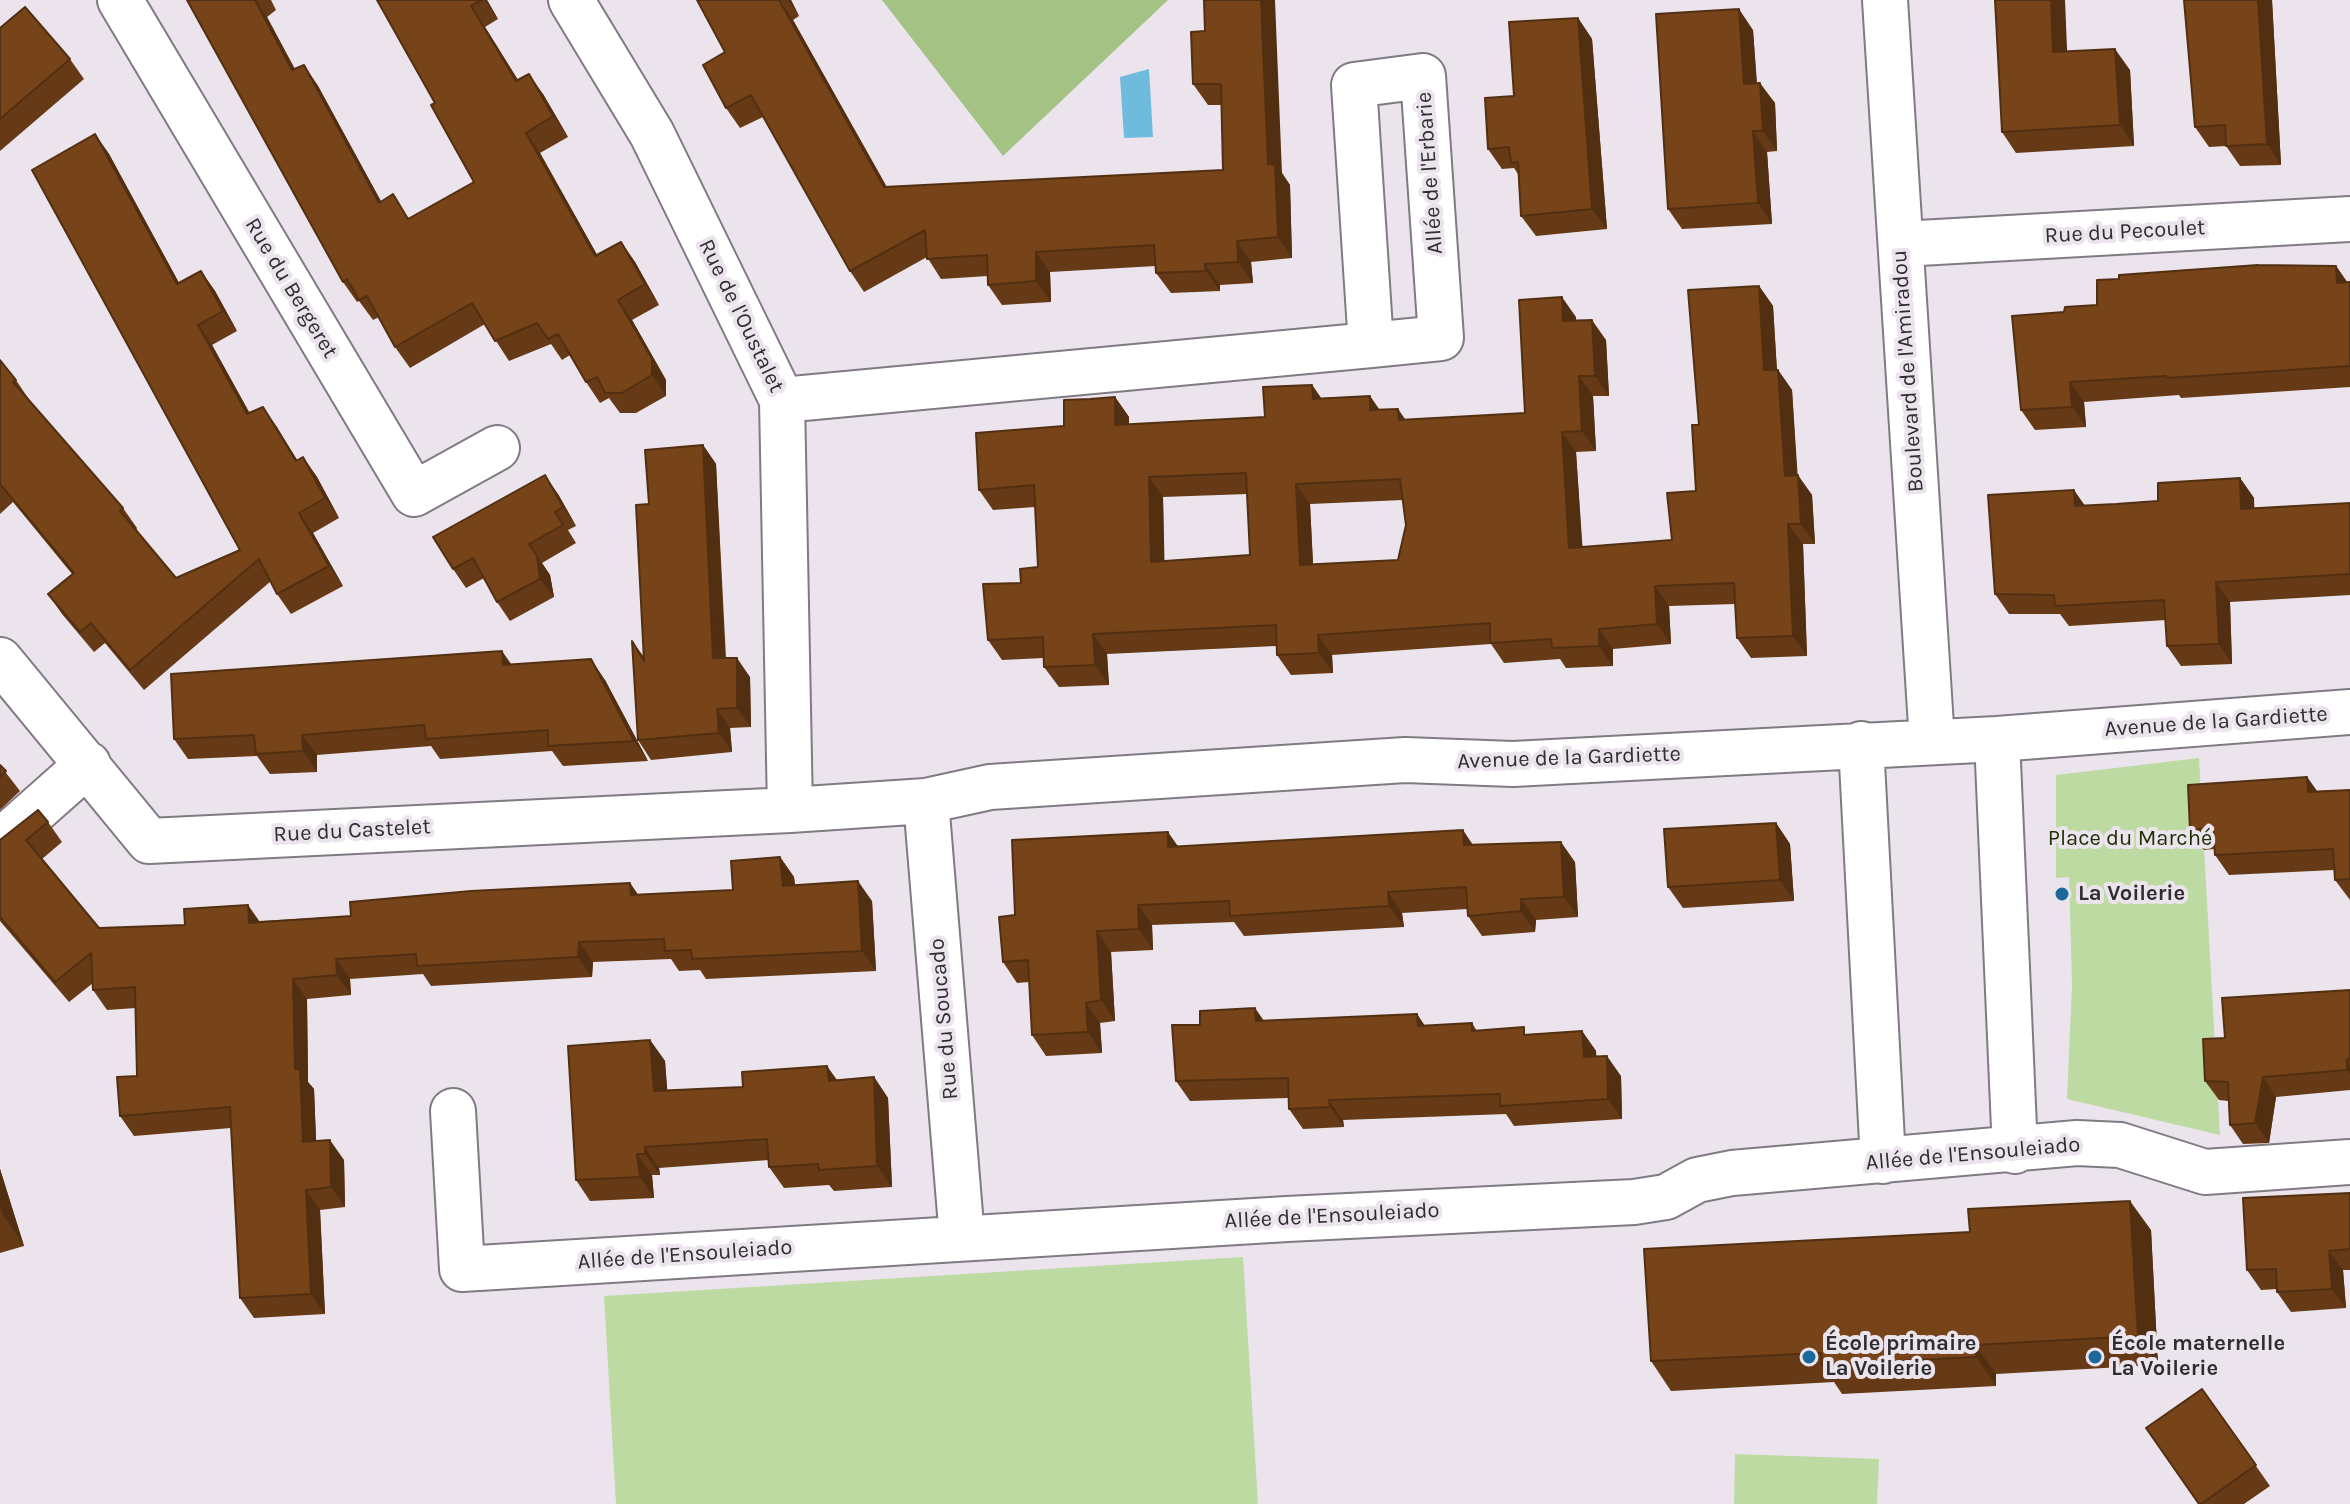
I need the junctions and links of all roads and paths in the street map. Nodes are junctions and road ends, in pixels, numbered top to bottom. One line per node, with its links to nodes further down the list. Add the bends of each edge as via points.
1 (120, 0): 8 (street, Rue du Bergeret, via 414,494)
2 (571, 0): 7 (street, Rue de l'Oustalet, via 652,134)
3 (1885, 0): 5 (street, Boulevard de l'Amiradou)
4 (2350, 219): 5 (street, Rue du Pecoulet)
5 (1901, 244): 12 (street, Boulevard de l'Amiradou)
6 (1371, 345): 6 (street, Allée de l'Erbarie, via 1441,338 1423,76 1354,85); 7 (street, Allée de l'Erbarie)
7 (782, 400): 16 (street, Rue de l'Oustalet)
8 (497, 448)
9 (0, 660): 14 (street, Rue du Castelet)
10 (2350, 712): 11 (street, Avenue de la Gardiette)
11 (1997, 739): 12 (street, Avenue de la Gardiette); 19 (street)
12 (1932, 742): 13 (street, Avenue de la Gardiette)
13 (1861, 744): 15 (street, Avenue de la Gardiette, via 1513,764 1405,760 990,787); 20 (street)
14 (88, 764): 16 (street, Rue du Castelet, via 149,841); 17 (street)
15 (926, 801): 16 (street, Avenue de la Gardiette); 22 (street, Rue du Soucado)
16 (790, 810)
17 (0, 842)
18 (453, 1111): 22 (street, Allée de l'Ensouleiado, via 462,1269)
19 (2015, 1151): 20 (street, Allée de l'Ensouleiado); 21 (street, Allée de l'Ensouleiado, via 2077,1143 2120,1145 2205,1172)
20 (1883, 1161): 22 (street, Allée de l'Ensouleiado, via 1732,1173 1697,1180 1666,1197 1634,1202)
21 (2350, 1162)
22 (962, 1238)

